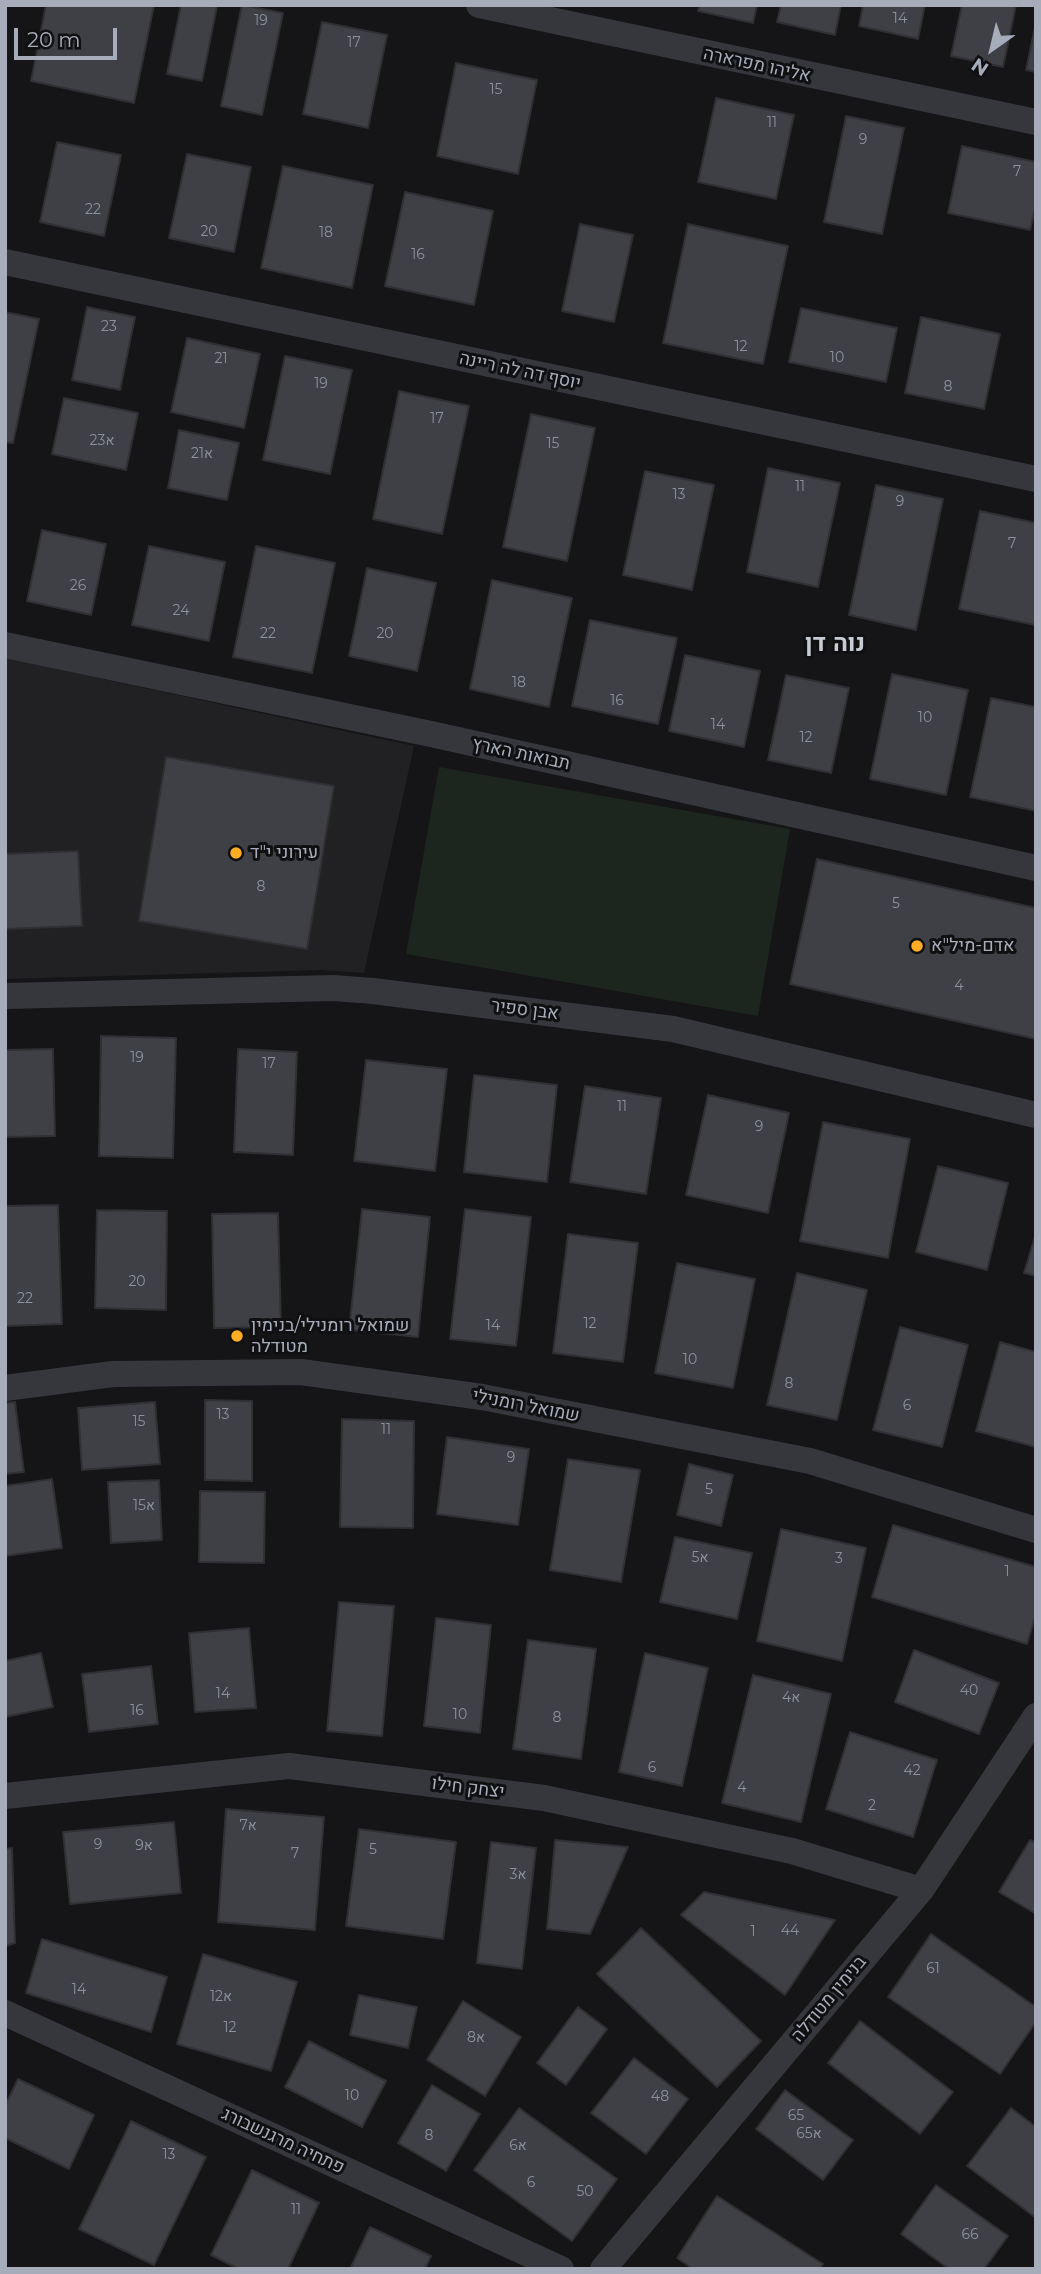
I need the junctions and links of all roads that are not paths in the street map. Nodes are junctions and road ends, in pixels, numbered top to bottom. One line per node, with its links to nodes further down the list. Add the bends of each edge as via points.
1 (479, 5): 2 (street, אליהו מפרארה)
2 (1036, 122)
3 (5, 262): 4 (street, יוסף דה לה ריינה)
4 (1036, 479)
5 (5, 645): 6 (street, תבואות הארץ)
6 (1036, 868)
7 (5, 996): 8 (street, אבן ספיר, via 333,988 373,991 673,1029)
8 (1036, 1115)
9 (5, 1388): 10 (street, שמואל רומנילי, via 113,1374 301,1372 482,1397 810,1461)
10 (1036, 1530)
11 (1036, 1716): 13 (street, בנימין מטודלה)
12 (5, 1797): 13 (street, יצחק חילו, via 289,1766 544,1798 792,1851)
13 (921, 1890): 16 (street, בנימין מטודלה)
14 (5, 2013): 15 (street, פתחיה מרגנשבורג)
15 (561, 2269)
16 (603, 2269)

